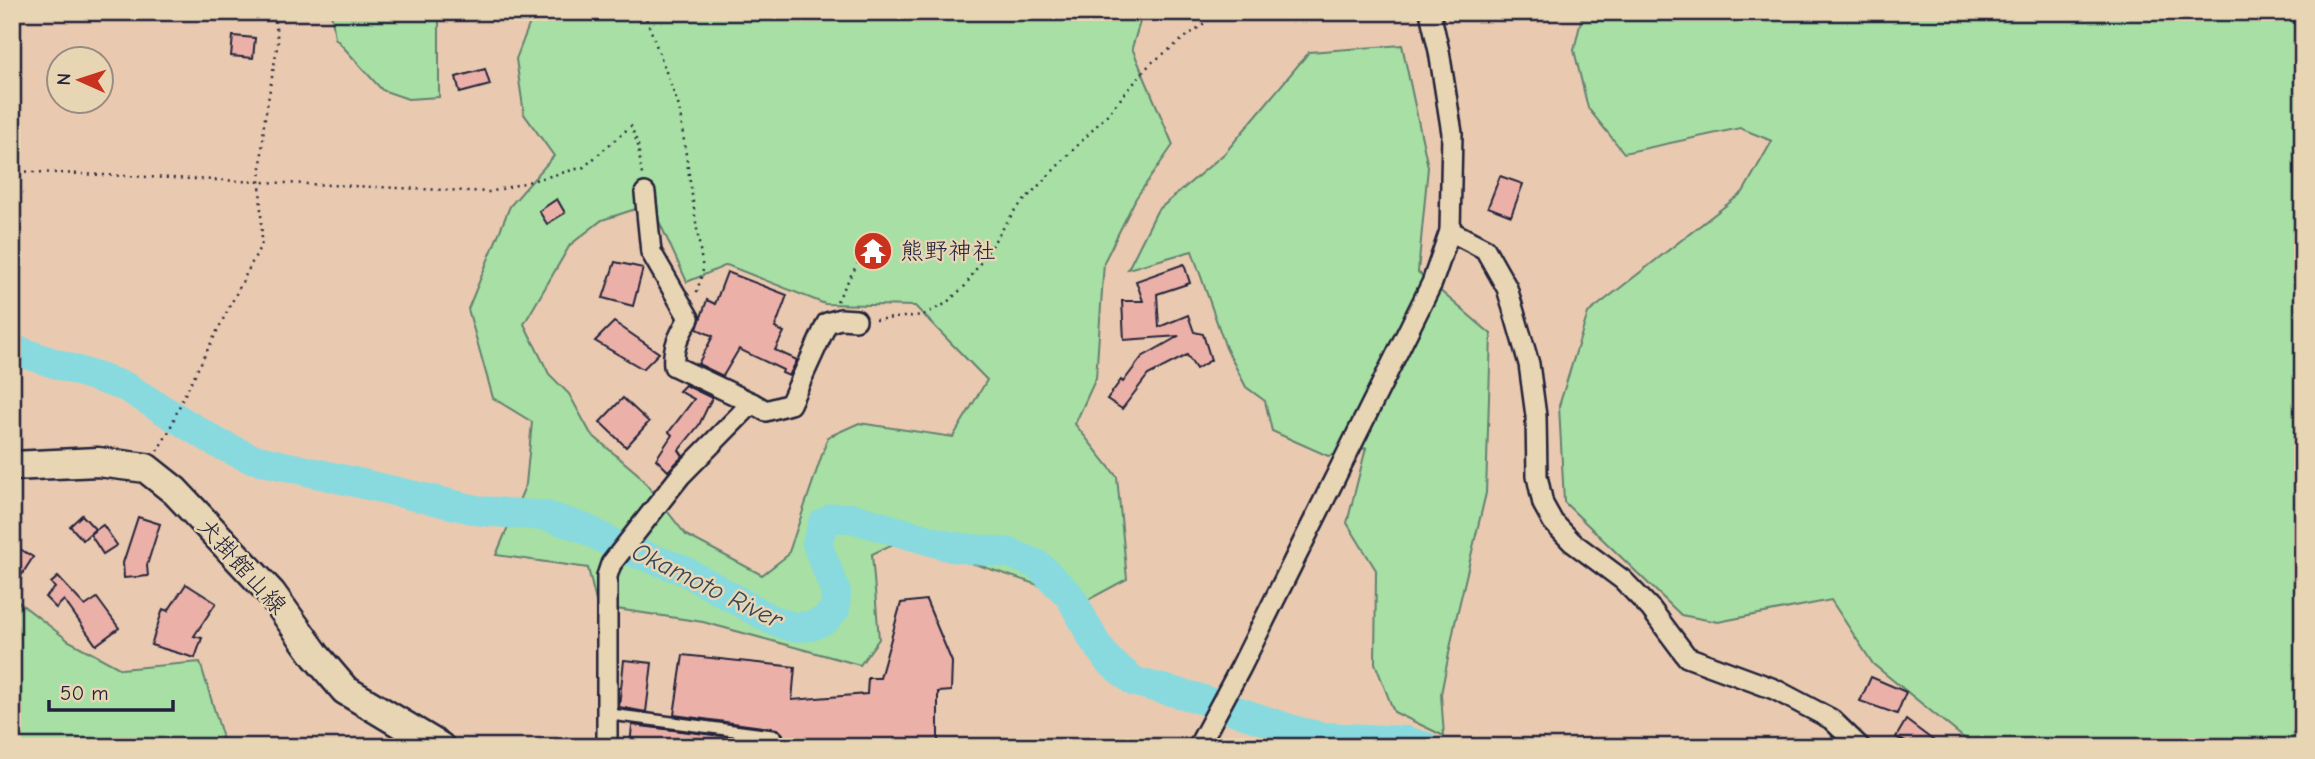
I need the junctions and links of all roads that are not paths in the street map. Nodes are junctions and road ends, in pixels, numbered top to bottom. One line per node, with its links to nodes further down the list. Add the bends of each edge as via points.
1 (1430, 12): 3 (street, via 1452,133)
2 (645, 193): 5 (street, via 651,252 689,318 677,340 674,366)
3 (1450, 231): 11 (street, via 1432,284); 12 (street, via 1485,249 1507,288 1529,364 1536,416 1536,476 1553,522 1651,608 1687,657 1774,689 1831,719)
4 (856, 320): 5 (street, via 827,323 790,404 766,411)
5 (752, 403): 7 (street, via 681,475 611,565 607,576)
6 (12, 466): 9 (main road, 犬掛館山線, via 97,462 146,468 175,491 271,593 345,690)
7 (607, 714): 8 (lane); 10 (street)
8 (776, 736)
9 (440, 747)
10 (607, 747)
11 (1198, 747)
12 (1860, 747)

